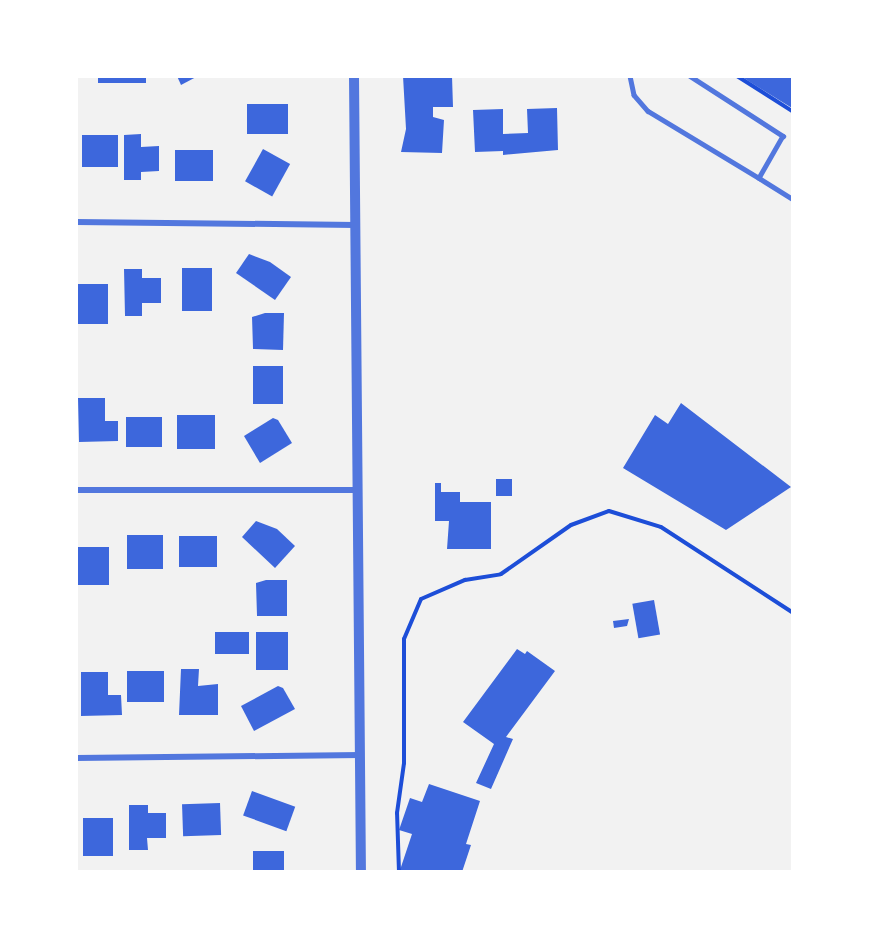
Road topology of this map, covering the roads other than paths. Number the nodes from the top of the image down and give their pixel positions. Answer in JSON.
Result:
{"nodes":[{"id":1,"x":354,"y":76,"type":"edge"},
{"id":2,"x":630,"y":76,"type":"edge"},
{"id":3,"x":690,"y":76,"type":"edge"},
{"id":4,"x":759,"y":178,"type":"junction"},
{"id":5,"x":792,"y":199,"type":"edge"},
{"id":6,"x":76,"y":222,"type":"edge"},
{"id":7,"x":356,"y":225,"type":"junction"},
{"id":8,"x":76,"y":490,"type":"edge"},
{"id":9,"x":358,"y":490,"type":"junction"},
{"id":10,"x":361,"y":755,"type":"junction"},
{"id":11,"x":76,"y":758,"type":"edge"},
{"id":12,"x":361,"y":872,"type":"edge"}],
"edges":[{"from":1,"to":7,"type":"street"},
{"from":2,"to":4,"type":"lane"},
{"from":3,"to":4,"type":"lane"},
{"from":4,"to":5,"type":"lane"},
{"from":6,"to":7,"type":"street"},
{"from":7,"to":9,"type":"street"},
{"from":8,"to":9,"type":"street"},
{"from":9,"to":10,"type":"street"},
{"from":10,"to":11,"type":"street"},
{"from":10,"to":12,"type":"street"}]}
